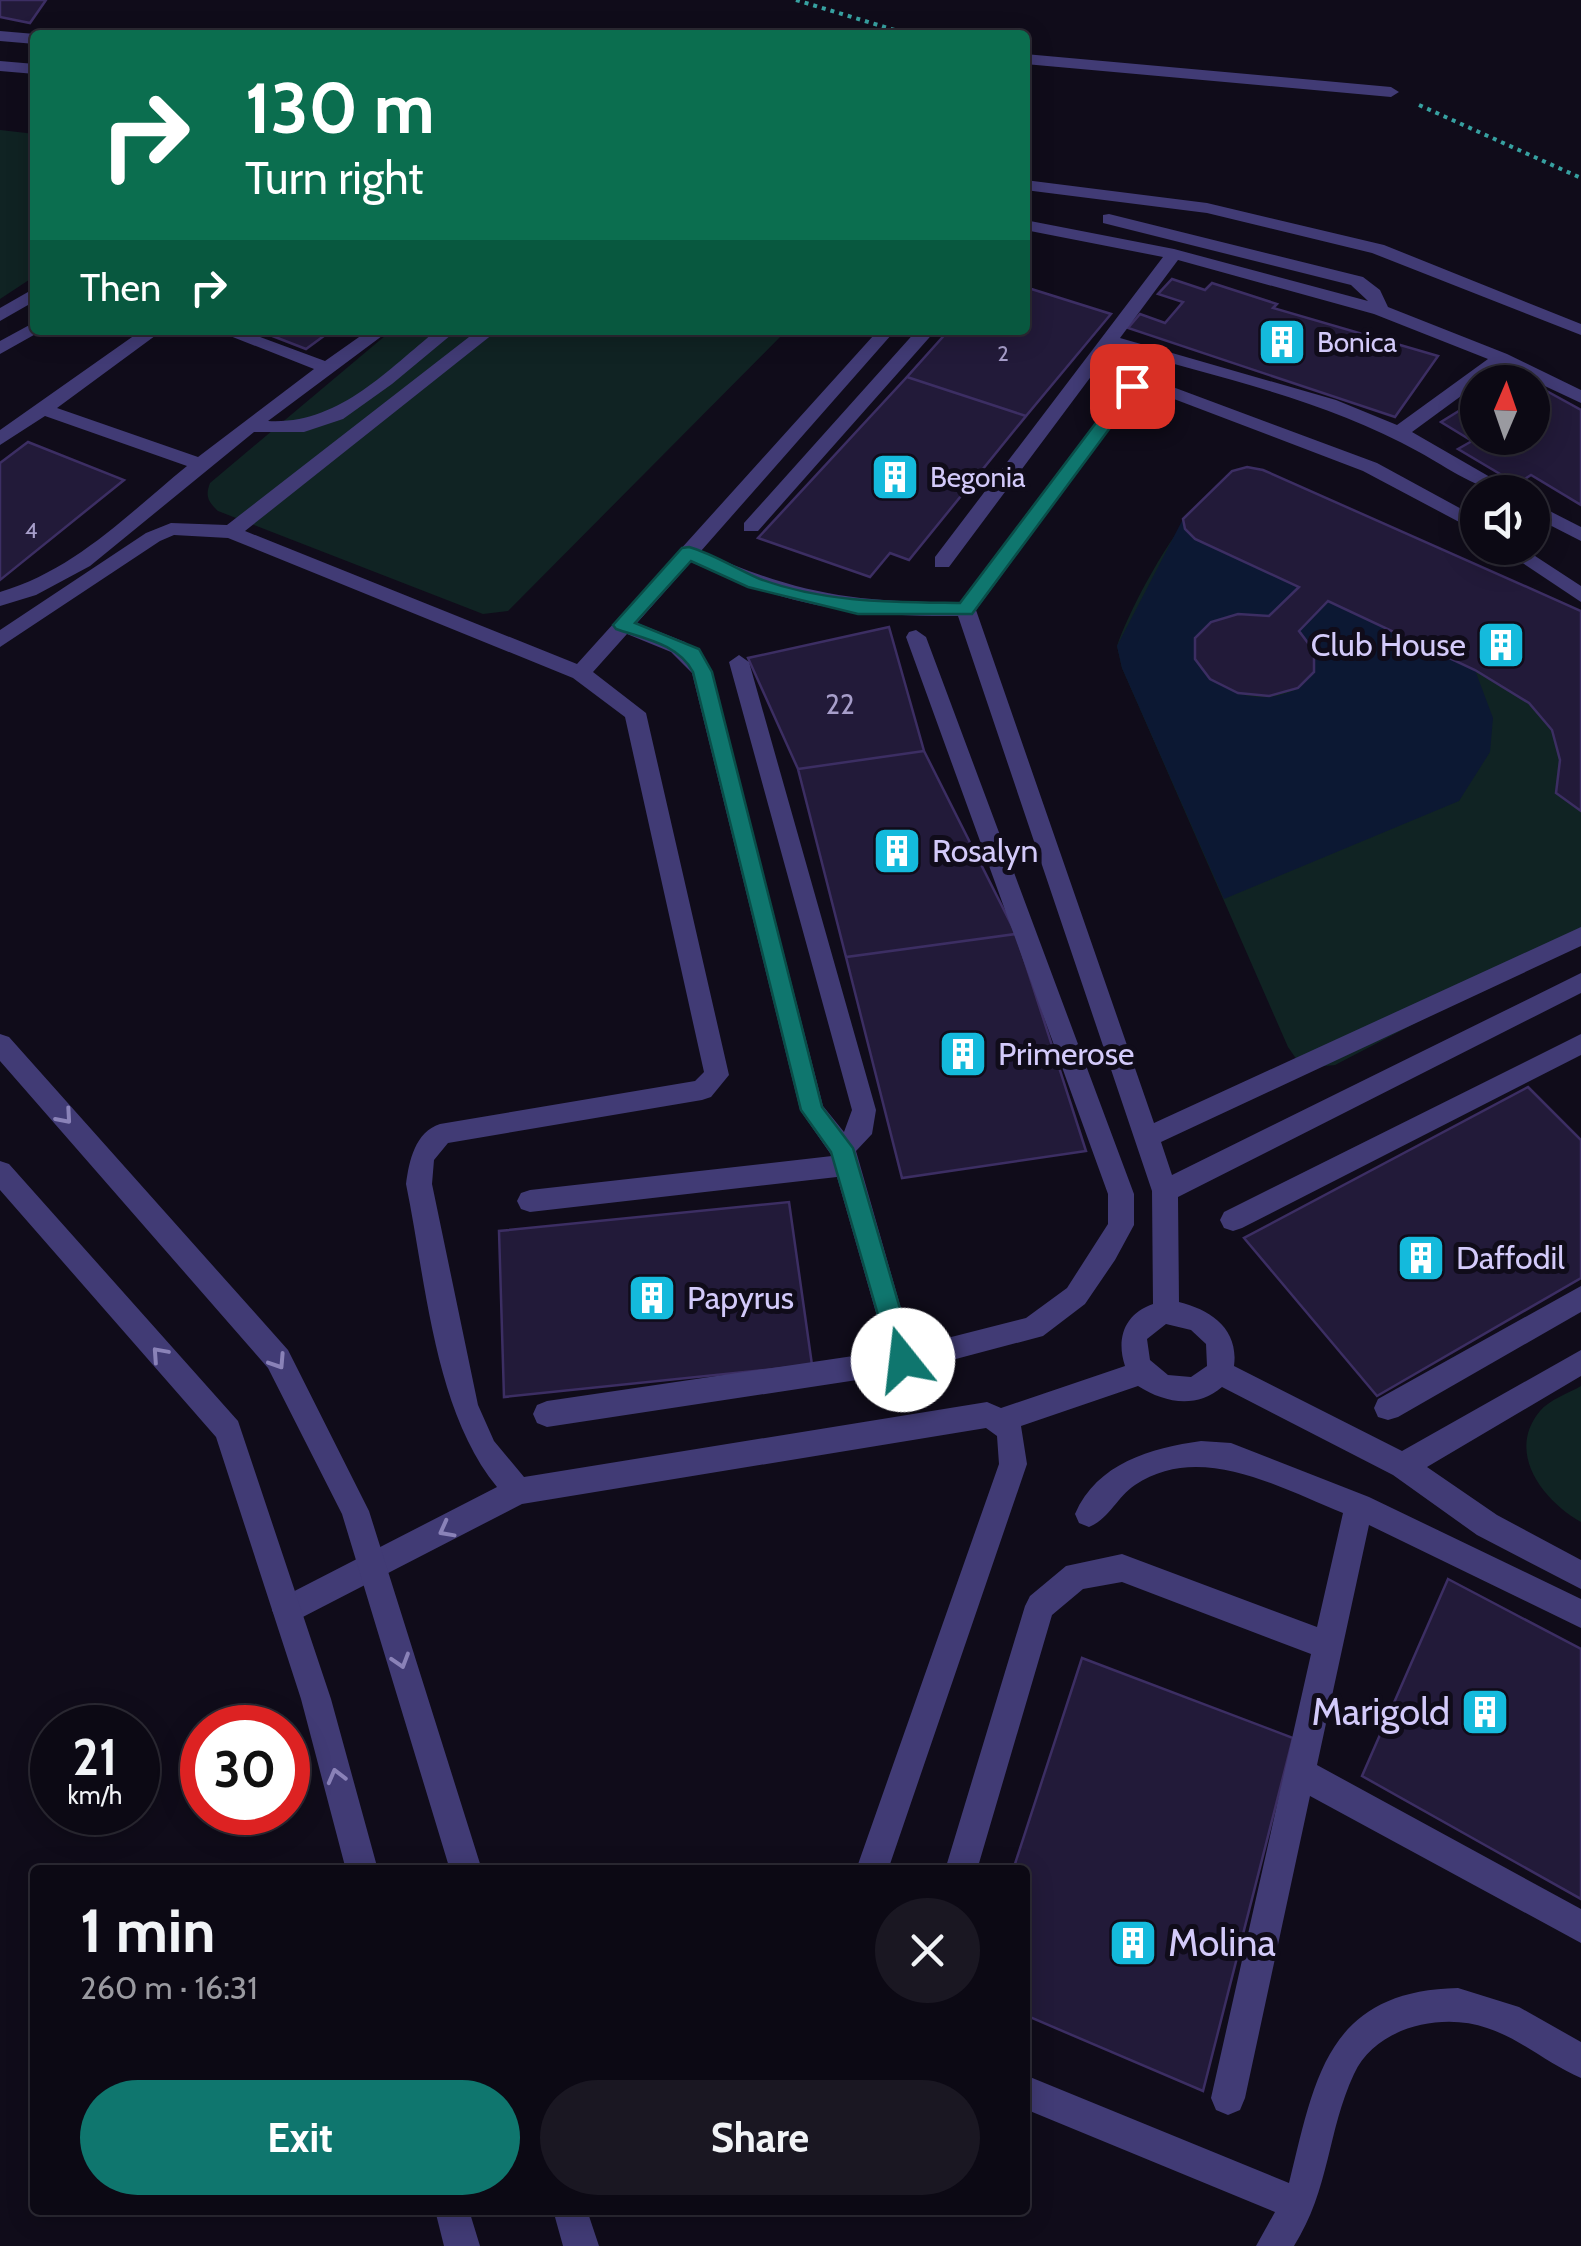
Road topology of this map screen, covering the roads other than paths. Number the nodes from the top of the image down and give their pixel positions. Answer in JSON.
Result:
{"nodes":[{"id":1,"x":0,"y":36,"type":"edge"},
{"id":2,"x":30,"y":39,"type":"edge"},
{"id":3,"x":1030,"y":59,"type":"edge"},
{"id":4,"x":0,"y":66,"type":"edge"},
{"id":5,"x":30,"y":69,"type":"edge"},
{"id":6,"x":1390,"y":92,"type":"road end"},
{"id":7,"x":1030,"y":185,"type":"edge"},
{"id":8,"x":1119,"y":196,"type":"junction"},
{"id":9,"x":1030,"y":225,"type":"edge"},
{"id":10,"x":1174,"y":254,"type":"junction"},
{"id":11,"x":30,"y":297,"type":"edge"},
{"id":12,"x":1380,"y":310,"type":"junction"},
{"id":13,"x":0,"y":316,"type":"edge"},
{"id":14,"x":30,"y":330,"type":"edge"},
{"id":15,"x":1581,"y":330,"type":"edge"},
{"id":16,"x":147,"y":335,"type":"edge"},
{"id":17,"x":238,"y":335,"type":"edge"},
{"id":18,"x":374,"y":335,"type":"edge"},
{"id":19,"x":441,"y":335,"type":"edge"},
{"id":20,"x":484,"y":335,"type":"edge"},
{"id":21,"x":882,"y":335,"type":"edge"},
{"id":22,"x":923,"y":335,"type":"edge"},
{"id":23,"x":1110,"y":341,"type":"junction"},
{"id":24,"x":0,"y":349,"type":"edge"},
{"id":25,"x":1501,"y":358,"type":"junction"},
{"id":26,"x":327,"y":368,"type":"junction"},
{"id":27,"x":1581,"y":397,"type":"edge"},
{"id":28,"x":43,"y":409,"type":"junction"},
{"id":29,"x":251,"y":426,"type":"junction"},
{"id":30,"x":1399,"y":433,"type":"junction"},
{"id":31,"x":0,"y":439,"type":"edge"},
{"id":32,"x":200,"y":464,"type":"junction"},
{"id":33,"x":1475,"y":475,"type":"edge"},
{"id":34,"x":1460,"y":516,"type":"edge"},
{"id":35,"x":1550,"y":518,"type":"edge"},
{"id":36,"x":751,"y":528,"type":"dead end"},
{"id":37,"x":231,"y":532,"type":"junction"},
{"id":38,"x":1581,"y":535,"type":"edge"},
{"id":39,"x":689,"y":552,"type":"junction"},
{"id":40,"x":942,"y":562,"type":"dead end"},
{"id":41,"x":1535,"y":565,"type":"edge"},
{"id":42,"x":1581,"y":596,"type":"edge"},
{"id":43,"x":0,"y":598,"type":"edge"},
{"id":44,"x":966,"y":610,"type":"junction"},
{"id":45,"x":622,"y":625,"type":"junction"},
{"id":46,"x":916,"y":637,"type":"dead end"},
{"id":47,"x":0,"y":640,"type":"edge"},
{"id":48,"x":739,"y":662,"type":"dead end"},
{"id":49,"x":580,"y":673,"type":"junction"},
{"id":50,"x":1581,"y":936,"type":"edge"},
{"id":51,"x":1581,"y":982,"type":"edge"},
{"id":52,"x":0,"y":1044,"type":"edge"},
{"id":53,"x":1581,"y":1044,"type":"edge"},
{"id":54,"x":1148,"y":1137,"type":"junction"},
{"id":55,"x":844,"y":1156,"type":"junction"},
{"id":56,"x":0,"y":1172,"type":"edge"},
{"id":57,"x":1165,"y":1191,"type":"junction"},
{"id":58,"x":530,"y":1201,"type":"dead end"},
{"id":59,"x":1233,"y":1220,"type":"dead end"},
{"id":60,"x":1581,"y":1298,"type":"edge"},
{"id":61,"x":1166,"y":1312,"type":"junction"},
{"id":62,"x":903,"y":1360,"type":"junction"},
{"id":63,"x":1581,"y":1362,"type":"edge"},
{"id":64,"x":1219,"y":1372,"type":"junction"},
{"id":65,"x":1142,"y":1373,"type":"junction"},
{"id":66,"x":1388,"y":1408,"type":"dead end"},
{"id":67,"x":546,"y":1414,"type":"dead end"},
{"id":68,"x":1002,"y":1420,"type":"junction"},
{"id":69,"x":1404,"y":1466,"type":"junction"},
{"id":70,"x":518,"y":1491,"type":"junction"},
{"id":71,"x":1359,"y":1506,"type":"junction"},
{"id":72,"x":1089,"y":1514,"type":"dead end"},
{"id":73,"x":372,"y":1566,"type":"junction"},
{"id":74,"x":1581,"y":1575,"type":"edge"},
{"id":75,"x":286,"y":1610,"type":"junction"},
{"id":76,"x":1581,"y":1614,"type":"edge"},
{"id":77,"x":1328,"y":1646,"type":"junction"},
{"id":78,"x":1300,"y":1773,"type":"junction"},
{"id":79,"x":361,"y":1865,"type":"edge"},
{"id":80,"x":464,"y":1865,"type":"edge"},
{"id":81,"x":874,"y":1865,"type":"edge"},
{"id":82,"x":962,"y":1865,"type":"edge"},
{"id":83,"x":1581,"y":1927,"type":"edge"},
{"id":84,"x":1581,"y":2062,"type":"edge"},
{"id":85,"x":1030,"y":2094,"type":"edge"},
{"id":86,"x":1228,"y":2098,"type":"dead end"},
{"id":87,"x":1300,"y":2205,"type":"junction"},
{"id":88,"x":453,"y":2215,"type":"edge"},
{"id":89,"x":572,"y":2215,"type":"edge"},
{"id":90,"x":462,"y":2246,"type":"edge"},
{"id":91,"x":581,"y":2246,"type":"edge"},
{"id":92,"x":1274,"y":2246,"type":"edge"}],
"edges":[{"from":1,"to":2,"type":"street"},
{"from":3,"to":6,"type":"street"},
{"from":4,"to":5,"type":"street"},
{"from":7,"to":8,"type":"street"},
{"from":8,"to":12,"type":"street"},
{"from":8,"to":15,"type":"street"},
{"from":9,"to":10,"type":"street"},
{"from":10,"to":12,"type":"street"},
{"from":10,"to":23,"type":"street"},
{"from":11,"to":13,"type":"street"},
{"from":12,"to":25,"type":"street"},
{"from":14,"to":24,"type":"street"},
{"from":16,"to":28,"type":"street"},
{"from":17,"to":26,"type":"street"},
{"from":18,"to":26,"type":"street"},
{"from":19,"to":29,"type":"street"},
{"from":20,"to":37,"type":"street"},
{"from":21,"to":39,"type":"street"},
{"from":22,"to":36,"type":"street"},
{"from":23,"to":30,"type":"street"},
{"from":23,"to":40,"type":"street"},
{"from":25,"to":27,"type":"street"},
{"from":25,"to":30,"type":"street"},
{"from":26,"to":29,"type":"street"},
{"from":28,"to":31,"type":"street"},
{"from":28,"to":32,"type":"street"},
{"from":29,"to":32,"type":"street"},
{"from":30,"to":33,"type":"street"},
{"from":32,"to":43,"type":"street"},
{"from":34,"to":44,"type":"street"},
{"from":35,"to":38,"type":"street"},
{"from":37,"to":47,"type":"street"},
{"from":37,"to":49,"type":"street"},
{"from":39,"to":44,"type":"street"},
{"from":39,"to":45,"type":"street"},
{"from":41,"to":42,"type":"street"},
{"from":44,"to":54,"type":"street"},
{"from":45,"to":49,"type":"street"},
{"from":45,"to":55,"type":"street"},
{"from":46,"to":62,"type":"street"},
{"from":48,"to":55,"type":"street"},
{"from":49,"to":70,"type":"street"},
{"from":50,"to":54,"type":"street"},
{"from":51,"to":57,"type":"street"},
{"from":52,"to":73,"type":"street","one_way":true},
{"from":53,"to":59,"type":"street"},
{"from":54,"to":57,"type":"street"},
{"from":55,"to":58,"type":"street"},
{"from":55,"to":62,"type":"street"},
{"from":75,"to":56,"type":"street","one_way":true},
{"from":57,"to":61,"type":"street"},
{"from":60,"to":66,"type":"street"},
{"from":61,"to":64,"type":"street"},
{"from":61,"to":65,"type":"street"},
{"from":62,"to":67,"type":"street"},
{"from":63,"to":69,"type":"street"},
{"from":64,"to":65,"type":"street"},
{"from":64,"to":69,"type":"street"},
{"from":65,"to":68,"type":"street"},
{"from":68,"to":70,"type":"street"},
{"from":68,"to":81,"type":"street"},
{"from":69,"to":74,"type":"street"},
{"from":70,"to":73,"type":"street","one_way":true},
{"from":71,"to":72,"type":"street"},
{"from":71,"to":76,"type":"street"},
{"from":71,"to":77,"type":"street"},
{"from":73,"to":75,"type":"street"},
{"from":73,"to":80,"type":"street","one_way":true},
{"from":79,"to":75,"type":"street","one_way":true},
{"from":77,"to":78,"type":"street"},
{"from":77,"to":82,"type":"street"},
{"from":78,"to":83,"type":"street"},
{"from":78,"to":86,"type":"street"},
{"from":84,"to":87,"type":"street"},
{"from":85,"to":87,"type":"street"},
{"from":87,"to":92,"type":"street"},
{"from":88,"to":90,"type":"street"},
{"from":89,"to":91,"type":"street"}]}
